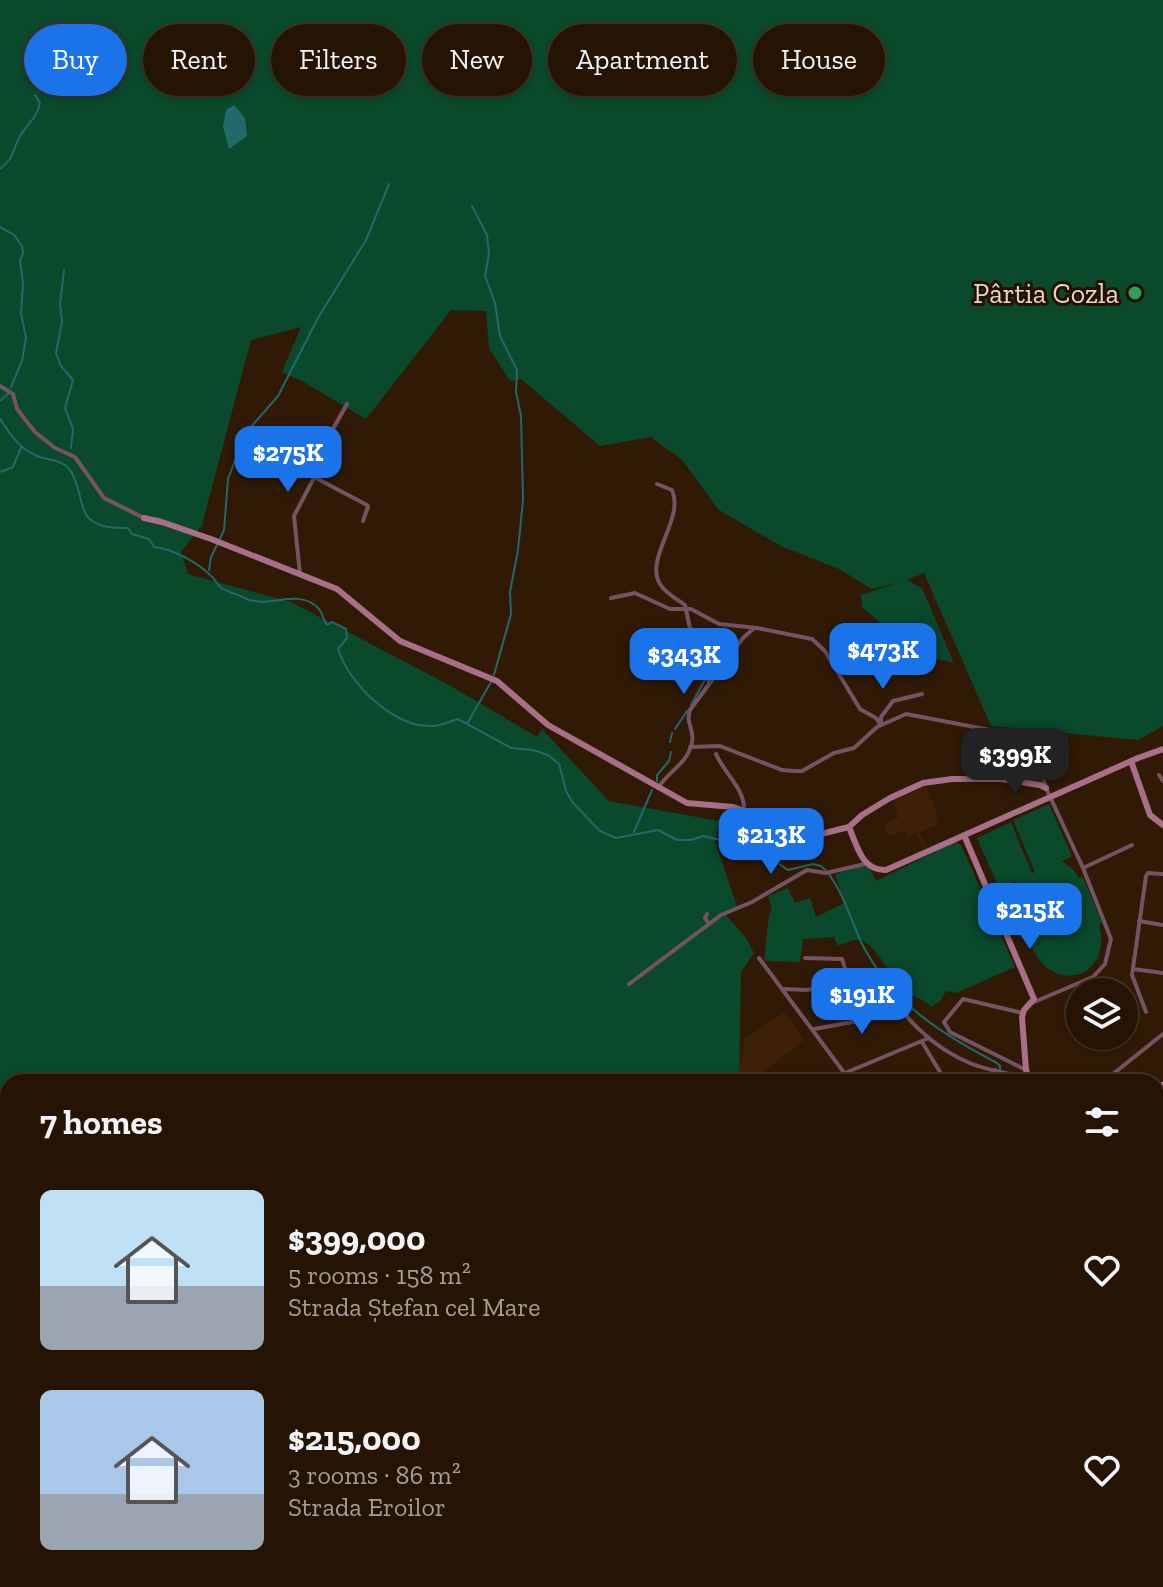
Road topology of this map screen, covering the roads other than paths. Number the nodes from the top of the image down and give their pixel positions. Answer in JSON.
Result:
{"nodes":[{"id":1,"x":0,"y":386,"type":"edge"},
{"id":2,"x":347,"y":404,"type":"dead end"},
{"id":3,"x":314,"y":477,"type":"junction"},
{"id":4,"x":657,"y":484,"type":"dead end"},
{"id":5,"x":144,"y":518,"type":"joint"},
{"id":6,"x":363,"y":521,"type":"dead end"},
{"id":7,"x":300,"y":574,"type":"junction"},
{"id":8,"x":611,"y":598,"type":"dead end"},
{"id":9,"x":686,"y":610,"type":"junction"},
{"id":10,"x":755,"y":628,"type":"junction"},
{"id":11,"x":709,"y":682,"type":"junction"},
{"id":12,"x":922,"y":694,"type":"dead end"},
{"id":13,"x":881,"y":725,"type":"junction"},
{"id":14,"x":690,"y":747,"type":"junction"},
{"id":15,"x":1163,"y":749,"type":"edge"},
{"id":16,"x":716,"y":754,"type":"dead end"},
{"id":17,"x":1131,"y":761,"type":"junction"},
{"id":18,"x":1159,"y":775,"type":"dead end"},
{"id":19,"x":1163,"y":781,"type":"edge"},
{"id":20,"x":658,"y":788,"type":"junction"},
{"id":21,"x":1046,"y":788,"type":"junction"},
{"id":22,"x":1050,"y":797,"type":"junction"},
{"id":23,"x":744,"y":810,"type":"junction"},
{"id":24,"x":1163,"y":825,"type":"edge"},
{"id":25,"x":849,"y":827,"type":"junction"},
{"id":26,"x":964,"y":835,"type":"junction"},
{"id":27,"x":1132,"y":845,"type":"dead end"},
{"id":28,"x":865,"y":864,"type":"junction"},
{"id":29,"x":1083,"y":868,"type":"junction"},
{"id":30,"x":1163,"y":874,"type":"edge"},
{"id":31,"x":707,"y":914,"type":"dead end"},
{"id":32,"x":1139,"y":921,"type":"junction"},
{"id":33,"x":709,"y":924,"type":"junction"},
{"id":34,"x":1163,"y":925,"type":"edge"},
{"id":35,"x":759,"y":958,"type":"dead end"},
{"id":36,"x":805,"y":958,"type":"dead end"},
{"id":37,"x":1133,"y":969,"type":"junction"},
{"id":38,"x":1163,"y":973,"type":"edge"},
{"id":39,"x":629,"y":984,"type":"dead end"},
{"id":40,"x":850,"y":984,"type":"junction"},
{"id":41,"x":784,"y":989,"type":"junction"},
{"id":42,"x":1034,"y":1002,"type":"junction"},
{"id":43,"x":1146,"y":1012,"type":"dead end"},
{"id":44,"x":902,"y":1013,"type":"junction"},
{"id":45,"x":1023,"y":1013,"type":"junction"},
{"id":46,"x":814,"y":1029,"type":"junction"},
{"id":47,"x":1163,"y":1034,"type":"edge"},
{"id":48,"x":930,"y":1038,"type":"junction"},
{"id":49,"x":922,"y":1042,"type":"junction"},
{"id":50,"x":1026,"y":1070,"type":"junction"},
{"id":51,"x":998,"y":1071,"type":"junction"},
{"id":52,"x":845,"y":1073,"type":"junction"},
{"id":53,"x":840,"y":1074,"type":"edge"},
{"id":54,"x":941,"y":1074,"type":"edge"},
{"id":55,"x":995,"y":1074,"type":"edge"},
{"id":56,"x":997,"y":1074,"type":"edge"},
{"id":57,"x":1008,"y":1074,"type":"edge"},
{"id":58,"x":1027,"y":1074,"type":"edge"},
{"id":59,"x":1113,"y":1074,"type":"edge"}],
"edges":[{"from":1,"to":5,"type":"street"},
{"from":2,"to":3,"type":"street"},
{"from":3,"to":6,"type":"street"},
{"from":3,"to":7,"type":"street"},
{"from":4,"to":9,"type":"street"},
{"from":5,"to":7,"type":"street"},
{"from":7,"to":20,"type":"street"},
{"from":8,"to":9,"type":"street"},
{"from":9,"to":10,"type":"street"},
{"from":9,"to":11,"type":"street"},
{"from":10,"to":11,"type":"street"},
{"from":10,"to":13,"type":"street"},
{"from":11,"to":14,"type":"street"},
{"from":12,"to":13,"type":"street"},
{"from":13,"to":14,"type":"street"},
{"from":13,"to":21,"type":"street"},
{"from":14,"to":20,"type":"street"},
{"from":15,"to":17,"type":"street"},
{"from":16,"to":23,"type":"street"},
{"from":17,"to":22,"type":"street"},
{"from":17,"to":24,"type":"street"},
{"from":18,"to":19,"type":"street"},
{"from":20,"to":23,"type":"street"},
{"from":21,"to":22,"type":"street"},
{"from":21,"to":25,"type":"street"},
{"from":22,"to":26,"type":"street"},
{"from":22,"to":29,"type":"street"},
{"from":23,"to":25,"type":"street"},
{"from":25,"to":28,"type":"street"},
{"from":26,"to":28,"type":"street"},
{"from":26,"to":42,"type":"street"},
{"from":27,"to":29,"type":"street"},
{"from":28,"to":33,"type":"street"},
{"from":29,"to":42,"type":"street"},
{"from":30,"to":32,"type":"street"},
{"from":31,"to":33,"type":"street"},
{"from":32,"to":34,"type":"street"},
{"from":32,"to":37,"type":"street"},
{"from":33,"to":39,"type":"street"},
{"from":35,"to":41,"type":"street"},
{"from":36,"to":40,"type":"street"},
{"from":37,"to":38,"type":"street"},
{"from":37,"to":43,"type":"street"},
{"from":40,"to":41,"type":"street"},
{"from":40,"to":44,"type":"street"},
{"from":41,"to":46,"type":"street"},
{"from":42,"to":45,"type":"street"},
{"from":44,"to":46,"type":"street"},
{"from":44,"to":48,"type":"street"},
{"from":45,"to":50,"type":"street"},
{"from":45,"to":50,"type":"street"},
{"from":46,"to":52,"type":"street"},
{"from":47,"to":59,"type":"street"},
{"from":48,"to":49,"type":"street"},
{"from":48,"to":51,"type":"street"},
{"from":49,"to":52,"type":"street"},
{"from":49,"to":54,"type":"street"},
{"from":50,"to":58,"type":"street"},
{"from":51,"to":55,"type":"street"},
{"from":51,"to":56,"type":"street"},
{"from":51,"to":57,"type":"street"},
{"from":52,"to":53,"type":"street"}]}
